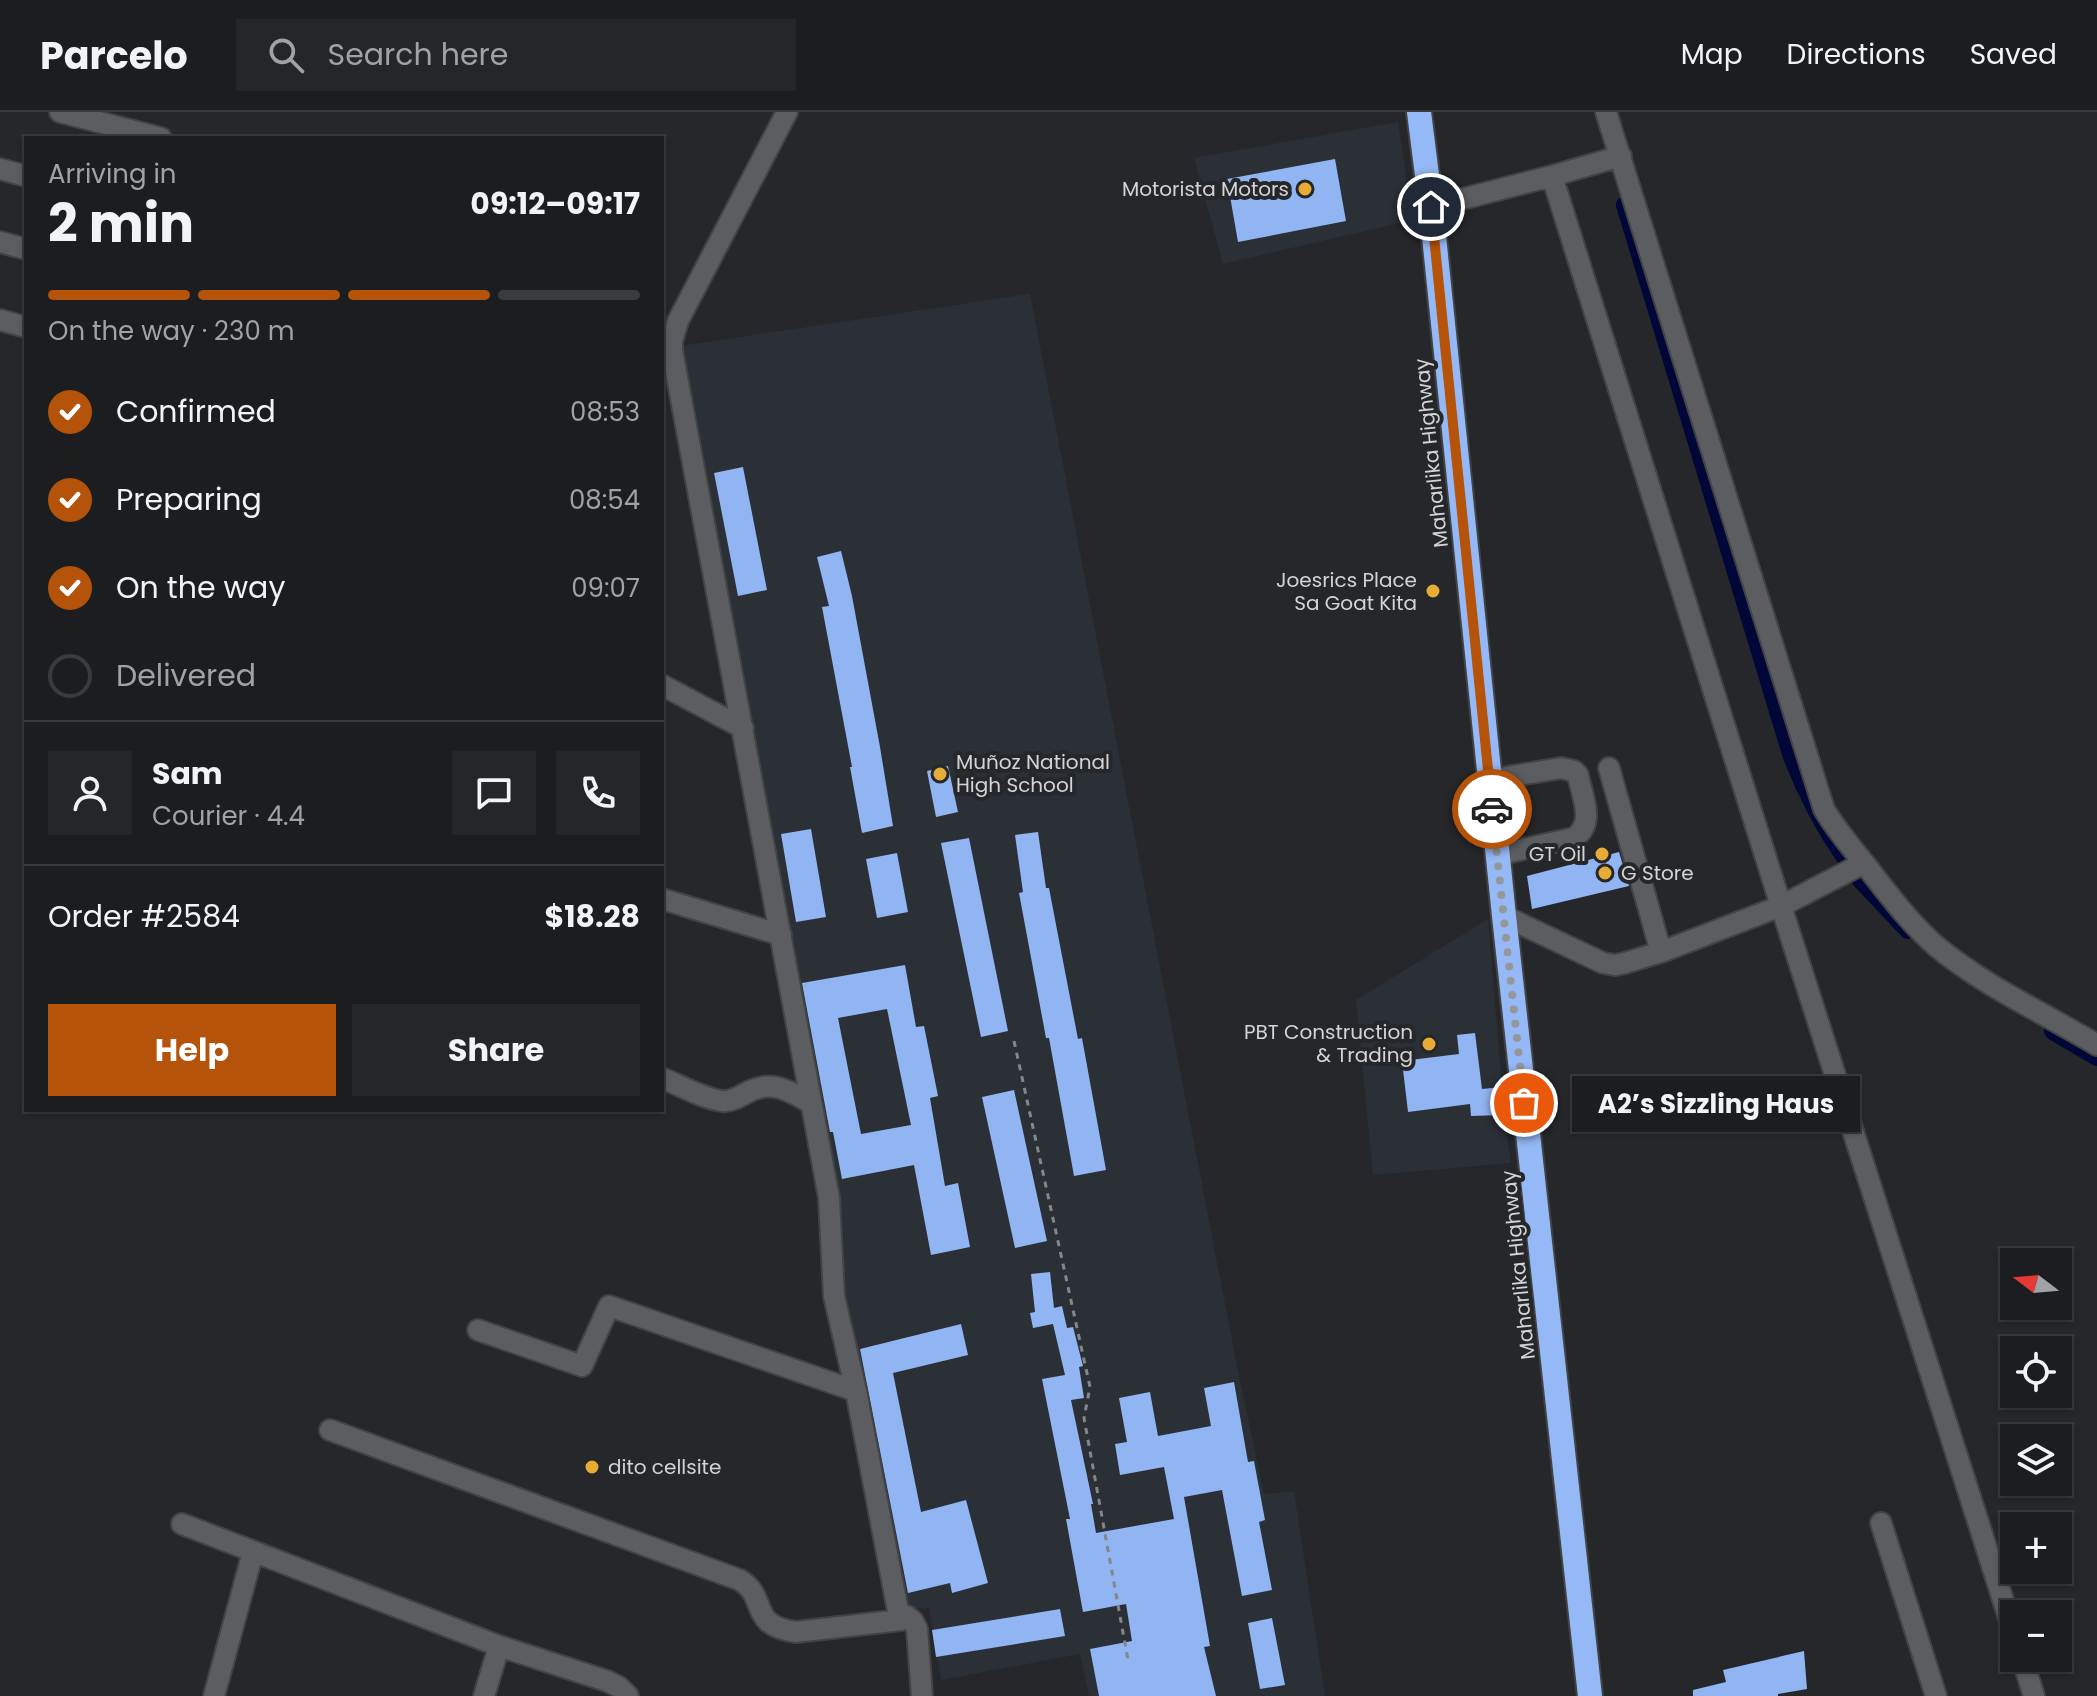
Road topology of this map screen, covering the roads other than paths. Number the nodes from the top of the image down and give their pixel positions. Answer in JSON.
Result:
{"nodes":[{"id":1,"x":60,"y":112,"type":"edge"},
{"id":2,"x":787,"y":112,"type":"edge"},
{"id":3,"x":1419,"y":112,"type":"edge"},
{"id":4,"x":1606,"y":112,"type":"edge"},
{"id":5,"x":153,"y":136,"type":"edge"},
{"id":6,"x":1621,"y":156,"type":"junction"},
{"id":7,"x":0,"y":169,"type":"edge"},
{"id":8,"x":24,"y":175,"type":"edge"},
{"id":9,"x":1552,"y":176,"type":"junction"},
{"id":10,"x":1431,"y":207,"type":"junction"},
{"id":11,"x":0,"y":242,"type":"edge"},
{"id":12,"x":24,"y":248,"type":"edge"},
{"id":13,"x":0,"y":320,"type":"edge"},
{"id":14,"x":24,"y":326,"type":"edge"},
{"id":15,"x":668,"y":360,"type":"edge"},
{"id":16,"x":664,"y":686,"type":"edge"},
{"id":17,"x":743,"y":728,"type":"junction"},
{"id":18,"x":1609,"y":768,"type":"dead end"},
{"id":19,"x":1489,"y":780,"type":"junction"},
{"id":20,"x":1497,"y":855,"type":"junction"},
{"id":21,"x":1864,"y":863,"type":"junction"},
{"id":22,"x":664,"y":900,"type":"edge"},
{"id":23,"x":1781,"y":906,"type":"junction"},
{"id":24,"x":1504,"y":916,"type":"junction"},
{"id":25,"x":781,"y":935,"type":"junction"},
{"id":26,"x":1661,"y":952,"type":"junction"},
{"id":27,"x":2097,"y":1045,"type":"edge"},
{"id":28,"x":664,"y":1079,"type":"edge"},
{"id":29,"x":811,"y":1103,"type":"junction"},
{"id":30,"x":478,"y":1330,"type":"dead end"},
{"id":31,"x":856,"y":1391,"type":"junction"},
{"id":32,"x":330,"y":1430,"type":"dead end"},
{"id":33,"x":1881,"y":1523,"type":"dead end"},
{"id":34,"x":182,"y":1524,"type":"dead end"},
{"id":35,"x":253,"y":1552,"type":"junction"},
{"id":36,"x":2003,"y":1600,"type":"edge"},
{"id":37,"x":901,"y":1620,"type":"junction"},
{"id":38,"x":499,"y":1646,"type":"junction"},
{"id":39,"x":2026,"y":1672,"type":"edge"},
{"id":40,"x":214,"y":1696,"type":"edge"},
{"id":41,"x":484,"y":1696,"type":"edge"},
{"id":42,"x":628,"y":1696,"type":"edge"},
{"id":43,"x":922,"y":1696,"type":"edge"},
{"id":44,"x":1590,"y":1696,"type":"edge"},
{"id":45,"x":1936,"y":1696,"type":"edge"},
{"id":46,"x":2034,"y":1696,"type":"edge"}],
"edges":[{"from":1,"to":5,"type":"street"},
{"from":2,"to":15,"type":"street"},
{"from":3,"to":10,"type":"highway","name":"Maharlika Highway"},
{"from":4,"to":6,"type":"street"},
{"from":6,"to":9,"type":"street"},
{"from":6,"to":21,"type":"street"},
{"from":7,"to":8,"type":"street"},
{"from":9,"to":10,"type":"street"},
{"from":9,"to":23,"type":"street"},
{"from":10,"to":19,"type":"highway","name":"Maharlika Highway"},
{"from":11,"to":12,"type":"street"},
{"from":13,"to":14,"type":"street"},
{"from":15,"to":17,"type":"street"},
{"from":16,"to":17,"type":"street"},
{"from":17,"to":25,"type":"street"},
{"from":18,"to":26,"type":"street"},
{"from":19,"to":20,"type":"highway","name":"Maharlika Highway"},
{"from":19,"to":20,"type":"street"},
{"from":20,"to":24,"type":"highway","name":"Maharlika Highway"},
{"from":21,"to":23,"type":"street"},
{"from":21,"to":27,"type":"street"},
{"from":22,"to":25,"type":"street"},
{"from":23,"to":26,"type":"street"},
{"from":23,"to":36,"type":"street"},
{"from":24,"to":26,"type":"street"},
{"from":24,"to":44,"type":"highway","name":"Maharlika Highway"},
{"from":25,"to":29,"type":"street"},
{"from":28,"to":29,"type":"street"},
{"from":29,"to":31,"type":"street"},
{"from":30,"to":31,"type":"street"},
{"from":31,"to":37,"type":"street"},
{"from":32,"to":37,"type":"street"},
{"from":33,"to":45,"type":"street"},
{"from":34,"to":35,"type":"street"},
{"from":35,"to":38,"type":"street"},
{"from":35,"to":40,"type":"street"},
{"from":37,"to":43,"type":"street"},
{"from":38,"to":41,"type":"street"},
{"from":38,"to":42,"type":"street"},
{"from":39,"to":46,"type":"street"}]}
